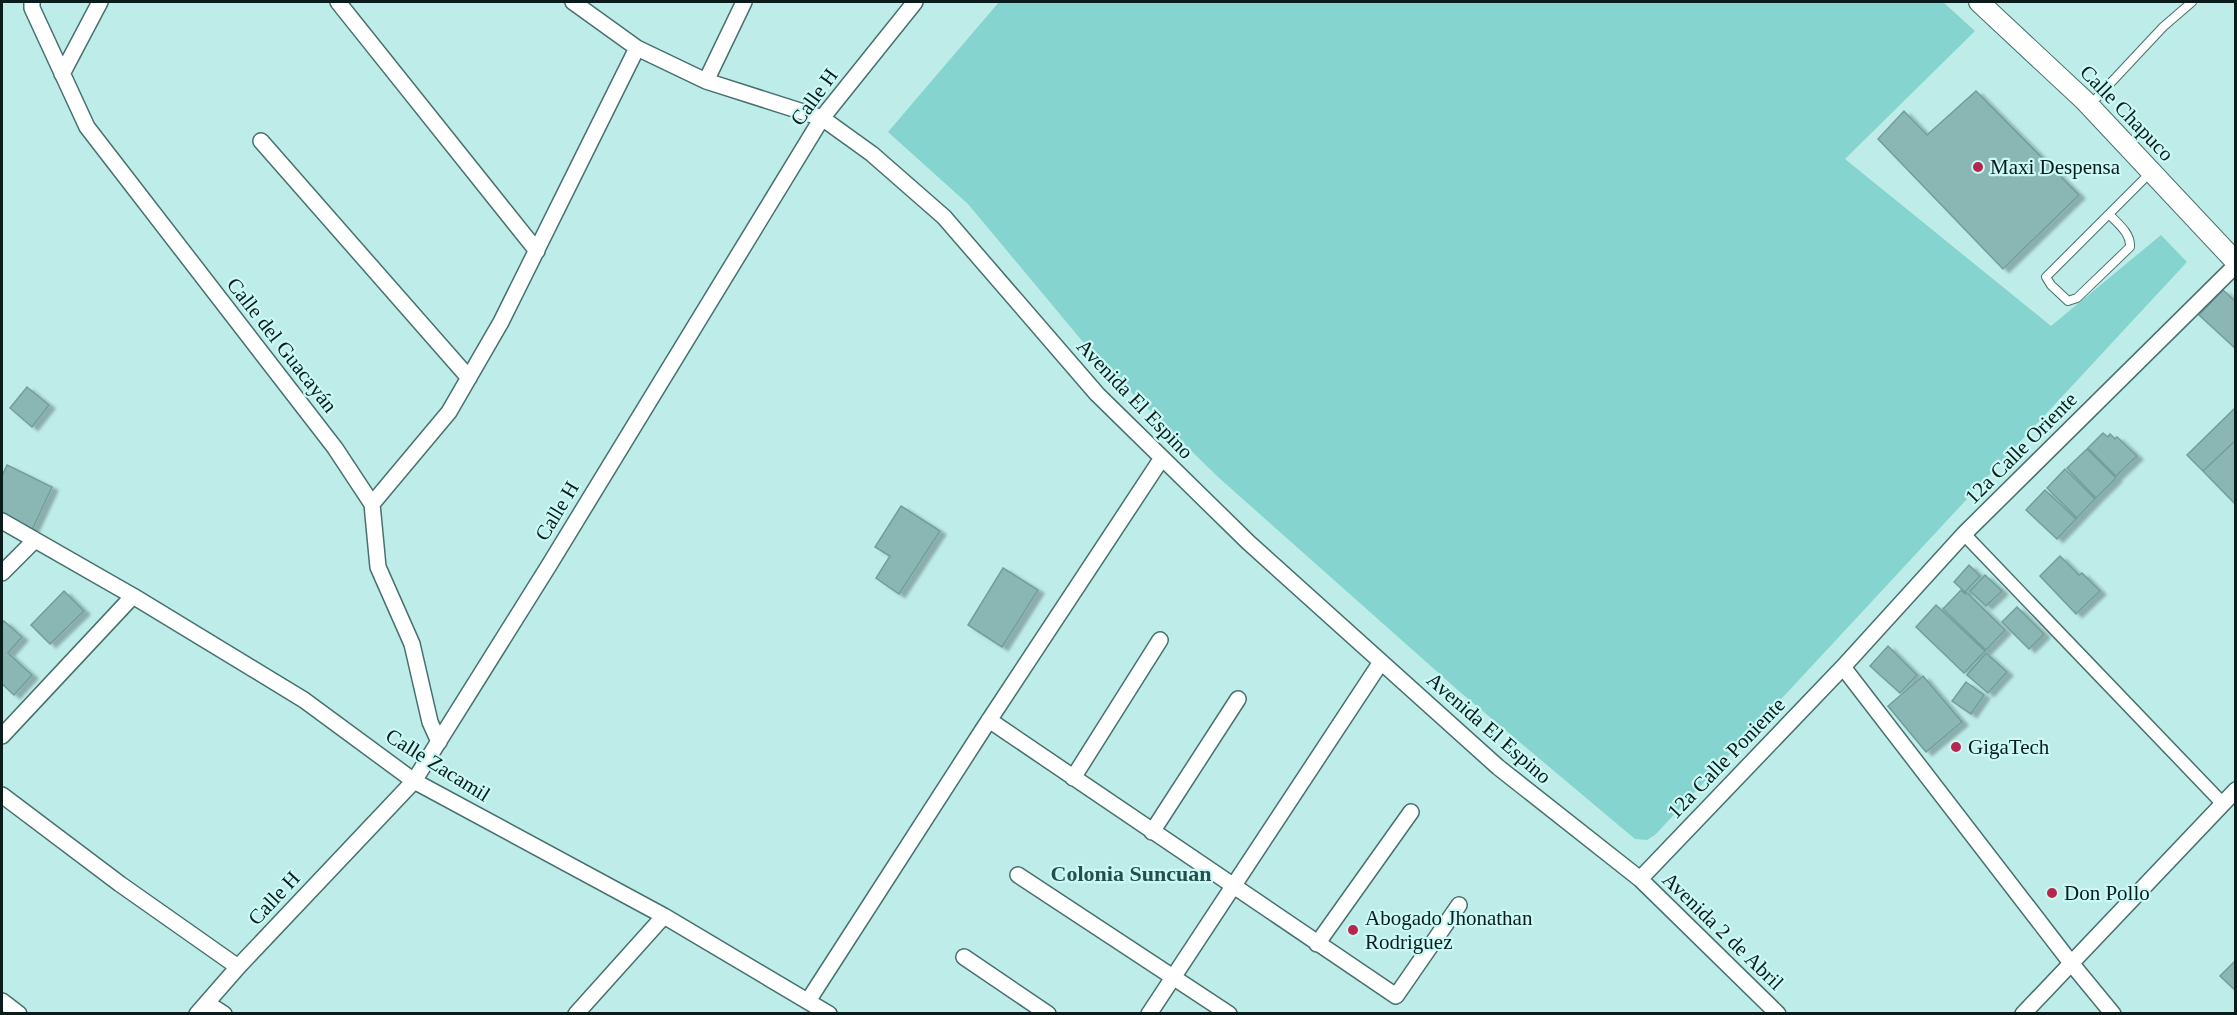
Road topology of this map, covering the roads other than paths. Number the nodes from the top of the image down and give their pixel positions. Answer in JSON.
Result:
{"nodes":[{"id":1,"x":32,"y":2,"type":"edge"},
{"id":2,"x":100,"y":2,"type":"edge"},
{"id":3,"x":338,"y":2,"type":"edge"},
{"id":4,"x":573,"y":2,"type":"edge"},
{"id":5,"x":744,"y":2,"type":"edge"},
{"id":6,"x":915,"y":2,"type":"edge"},
{"id":7,"x":1979,"y":2,"type":"edge"},
{"id":8,"x":2192,"y":2,"type":"edge"},
{"id":9,"x":637,"y":48,"type":"junction"},
{"id":10,"x":62,"y":74,"type":"junction"},
{"id":11,"x":706,"y":81,"type":"junction"},
{"id":12,"x":2089,"y":106,"type":"junction"},
{"id":13,"x":822,"y":117,"type":"junction"},
{"id":14,"x":261,"y":141,"type":"dead end"},
{"id":15,"x":2151,"y":171,"type":"junction"},
{"id":16,"x":2109,"y":214,"type":"junction"},
{"id":17,"x":537,"y":250,"type":"junction"},
{"id":18,"x":2235,"y":264,"type":"edge"},
{"id":19,"x":469,"y":378,"type":"junction"},
{"id":20,"x":1162,"y":458,"type":"junction"},
{"id":21,"x":372,"y":504,"type":"junction"},
{"id":22,"x":2,"y":521,"type":"edge"},
{"id":23,"x":1964,"y":534,"type":"junction"},
{"id":24,"x":35,"y":540,"type":"junction"},
{"id":25,"x":2,"y":573,"type":"edge"},
{"id":26,"x":133,"y":596,"type":"junction"},
{"id":27,"x":1160,"y":640,"type":"dead end"},
{"id":28,"x":1381,"y":662,"type":"junction"},
{"id":29,"x":1843,"y":667,"type":"junction"},
{"id":30,"x":1238,"y":699,"type":"dead end"},
{"id":31,"x":989,"y":720,"type":"junction"},
{"id":32,"x":2,"y":736,"type":"edge"},
{"id":33,"x":439,"y":742,"type":"junction"},
{"id":34,"x":1073,"y":778,"type":"junction"},
{"id":35,"x":414,"y":781,"type":"junction"},
{"id":36,"x":2235,"y":790,"type":"edge"},
{"id":37,"x":2,"y":795,"type":"edge"},
{"id":38,"x":2223,"y":804,"type":"junction"},
{"id":39,"x":1411,"y":812,"type":"dead end"},
{"id":40,"x":1152,"y":832,"type":"junction"},
{"id":41,"x":1018,"y":875,"type":"dead end"},
{"id":42,"x":1640,"y":879,"type":"junction"},
{"id":43,"x":1233,"y":887,"type":"junction"},
{"id":44,"x":1459,"y":905,"type":"dead end"},
{"id":45,"x":664,"y":916,"type":"junction"},
{"id":46,"x":1317,"y":944,"type":"junction"},
{"id":47,"x":964,"y":957,"type":"dead end"},
{"id":48,"x":2071,"y":963,"type":"junction"},
{"id":49,"x":238,"y":967,"type":"junction"},
{"id":50,"x":1173,"y":977,"type":"junction"},
{"id":51,"x":2,"y":1001,"type":"edge"},
{"id":52,"x":808,"y":1001,"type":"junction"},
{"id":53,"x":202,"y":1008,"type":"edge"},
{"id":54,"x":18,"y":1014,"type":"edge"},
{"id":55,"x":224,"y":1014,"type":"edge"},
{"id":56,"x":576,"y":1014,"type":"edge"},
{"id":57,"x":829,"y":1014,"type":"edge"},
{"id":58,"x":1048,"y":1014,"type":"edge"},
{"id":59,"x":1149,"y":1014,"type":"edge"},
{"id":60,"x":1229,"y":1014,"type":"edge"},
{"id":61,"x":1778,"y":1014,"type":"edge"},
{"id":62,"x":2023,"y":1014,"type":"edge"},
{"id":63,"x":2113,"y":1014,"type":"edge"}],
"edges":[{"from":1,"to":10,"type":"street","name":"Calle del Guacayán"},
{"from":2,"to":10,"type":"street"},
{"from":3,"to":17,"type":"street"},
{"from":4,"to":9,"type":"street","name":"Avenida El Espino"},
{"from":5,"to":11,"type":"street"},
{"from":6,"to":13,"type":"street","name":"Calle H"},
{"from":7,"to":12,"type":"street","name":"Calle Chapuco"},
{"from":8,"to":12,"type":"lane"},
{"from":9,"to":11,"type":"street","name":"Avenida El Espino"},
{"from":9,"to":17,"type":"street"},
{"from":10,"to":21,"type":"street","name":"Calle del Guacayán"},
{"from":11,"to":13,"type":"street","name":"Avenida El Espino"},
{"from":12,"to":15,"type":"street","name":"Calle Chapuco"},
{"from":13,"to":20,"type":"street","name":"Avenida El Espino"},
{"from":13,"to":33,"type":"street","name":"Calle H"},
{"from":14,"to":19,"type":"street"},
{"from":15,"to":16,"type":"lane"},
{"from":15,"to":18,"type":"street","name":"Calle Chapuco"},
{"from":16,"to":16,"type":"lane"},
{"from":17,"to":19,"type":"street"},
{"from":18,"to":23,"type":"street","name":"12a Calle Oriente"},
{"from":19,"to":21,"type":"street"},
{"from":20,"to":28,"type":"street","name":"Avenida El Espino"},
{"from":20,"to":31,"type":"street"},
{"from":21,"to":33,"type":"street","name":"Calle del Guacayán"},
{"from":22,"to":24,"type":"street","name":"Calle Zacamil"},
{"from":23,"to":29,"type":"street","name":"12a Calle Oriente"},
{"from":23,"to":38,"type":"street"},
{"from":24,"to":25,"type":"street"},
{"from":24,"to":26,"type":"street","name":"Calle Zacamil"},
{"from":26,"to":32,"type":"street"},
{"from":26,"to":35,"type":"street","name":"Calle Zacamil"},
{"from":27,"to":34,"type":"street"},
{"from":28,"to":42,"type":"street","name":"Avenida El Espino"},
{"from":28,"to":43,"type":"street"},
{"from":29,"to":42,"type":"street","name":"12a Calle Poniente"},
{"from":29,"to":48,"type":"street"},
{"from":30,"to":40,"type":"street"},
{"from":31,"to":34,"type":"street"},
{"from":31,"to":52,"type":"street"},
{"from":33,"to":35,"type":"street","name":"Calle H"},
{"from":34,"to":40,"type":"street"},
{"from":35,"to":45,"type":"street","name":"Calle Zacamil"},
{"from":35,"to":49,"type":"street","name":"Calle H"},
{"from":36,"to":38,"type":"street"},
{"from":37,"to":49,"type":"street"},
{"from":38,"to":48,"type":"street"},
{"from":39,"to":46,"type":"street"},
{"from":40,"to":43,"type":"street"},
{"from":41,"to":50,"type":"street"},
{"from":42,"to":61,"type":"street","name":"Avenida 2 de Abril"},
{"from":43,"to":46,"type":"street"},
{"from":43,"to":50,"type":"street"},
{"from":44,"to":46,"type":"street"},
{"from":45,"to":52,"type":"street","name":"Calle Zacamil"},
{"from":45,"to":56,"type":"street"},
{"from":47,"to":58,"type":"street"},
{"from":48,"to":62,"type":"street"},
{"from":48,"to":63,"type":"street"},
{"from":49,"to":53,"type":"street","name":"Calle H"},
{"from":50,"to":59,"type":"street"},
{"from":50,"to":60,"type":"street"},
{"from":51,"to":54,"type":"street"},
{"from":52,"to":57,"type":"street","name":"Calle Zacamil"},
{"from":53,"to":55,"type":"street"}]}
